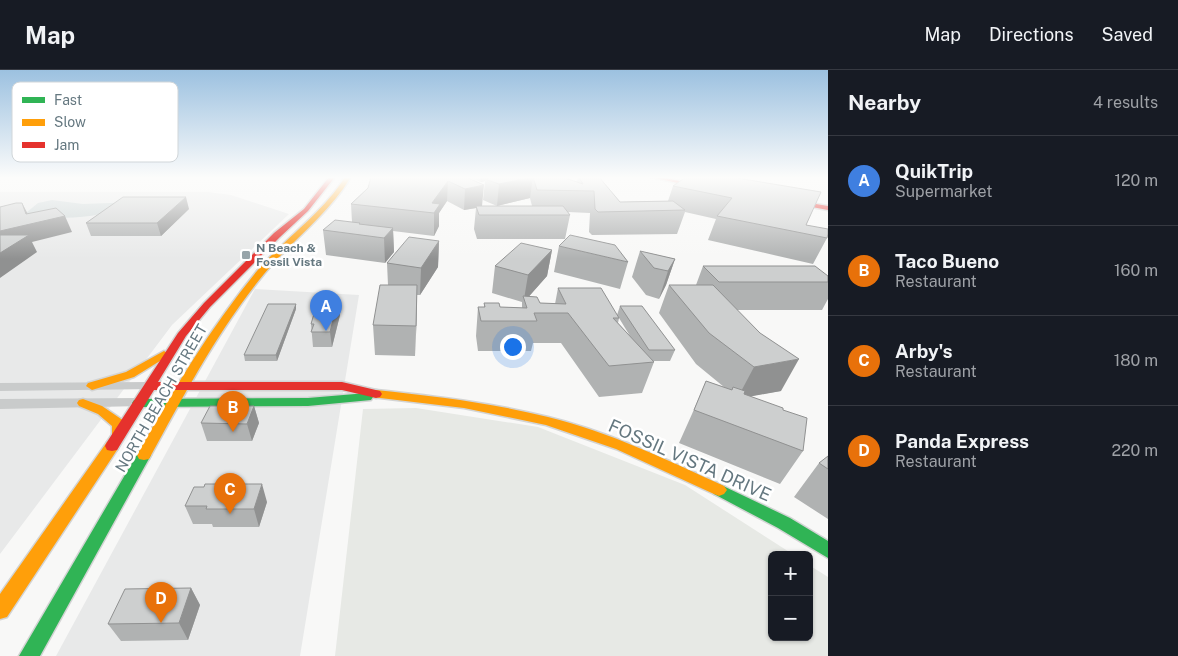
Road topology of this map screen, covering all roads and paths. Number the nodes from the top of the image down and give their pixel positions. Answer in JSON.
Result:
{"nodes":[{"id":1,"x":311,"y":204,"type":"edge"},
{"id":2,"x":329,"y":204,"type":"edge"},
{"id":3,"x":807,"y":204,"type":"edge"},
{"id":4,"x":828,"y":208,"type":"edge"},
{"id":5,"x":241,"y":270,"type":"junction"},
{"id":6,"x":261,"y":272,"type":"junction"},
{"id":7,"x":176,"y":344,"type":"junction"},
{"id":8,"x":92,"y":386,"type":"junction"},
{"id":9,"x":149,"y":386,"type":"junction"},
{"id":10,"x":184,"y":386,"type":"junction"},
{"id":11,"x":0,"y":387,"type":"edge"},
{"id":12,"x":383,"y":396,"type":"junction"},
{"id":13,"x":84,"y":403,"type":"junction"},
{"id":14,"x":138,"y":403,"type":"junction"},
{"id":15,"x":174,"y":403,"type":"junction"},
{"id":16,"x":0,"y":404,"type":"edge"},
{"id":17,"x":118,"y":435,"type":"junction"},
{"id":18,"x":828,"y":550,"type":"edge"},
{"id":19,"x":0,"y":610,"type":"edge"},
{"id":20,"x":29,"y":656,"type":"edge"}],
"edges":[{"from":1,"to":5,"type":"main road","name":"NORTH BEACH STREET"},
{"from":2,"to":6,"type":"main road","name":"NORTH BEACH STREET"},
{"from":3,"to":4,"type":"main road"},
{"from":5,"to":6,"type":"main road"},
{"from":5,"to":7,"type":"main road","name":"NORTH BEACH STREET"},
{"from":6,"to":10,"type":"main road","name":"NORTH BEACH STREET"},
{"from":7,"to":8,"type":"main road"},
{"from":7,"to":9,"type":"main road","name":"NORTH BEACH STREET"},
{"from":8,"to":9,"type":"street","name":"FOSSIL VISTA DRIVE"},
{"from":8,"to":11,"type":"street","name":"FOSSIL VISTA DRIVE"},
{"from":9,"to":10,"type":"main road","name":"FOSSIL VISTA DRIVE"},
{"from":9,"to":14,"type":"main road","name":"NORTH BEACH STREET"},
{"from":10,"to":12,"type":"main road","name":"FOSSIL VISTA DRIVE"},
{"from":10,"to":15,"type":"main road","name":"NORTH BEACH STREET"},
{"from":12,"to":15,"type":"main road","name":"FOSSIL VISTA DRIVE"},
{"from":12,"to":18,"type":"main road","name":"FOSSIL VISTA DRIVE"},
{"from":13,"to":14,"type":"street","name":"FOSSIL VISTA DRIVE"},
{"from":13,"to":16,"type":"street","name":"FOSSIL VISTA DRIVE"},
{"from":13,"to":17,"type":"main road"},
{"from":14,"to":15,"type":"main road","name":"FOSSIL VISTA DRIVE"},
{"from":14,"to":17,"type":"main road","name":"NORTH BEACH STREET"},
{"from":15,"to":20,"type":"main road","name":"NORTH BEACH STREET"},
{"from":17,"to":19,"type":"main road","name":"NORTH BEACH STREET"}]}
